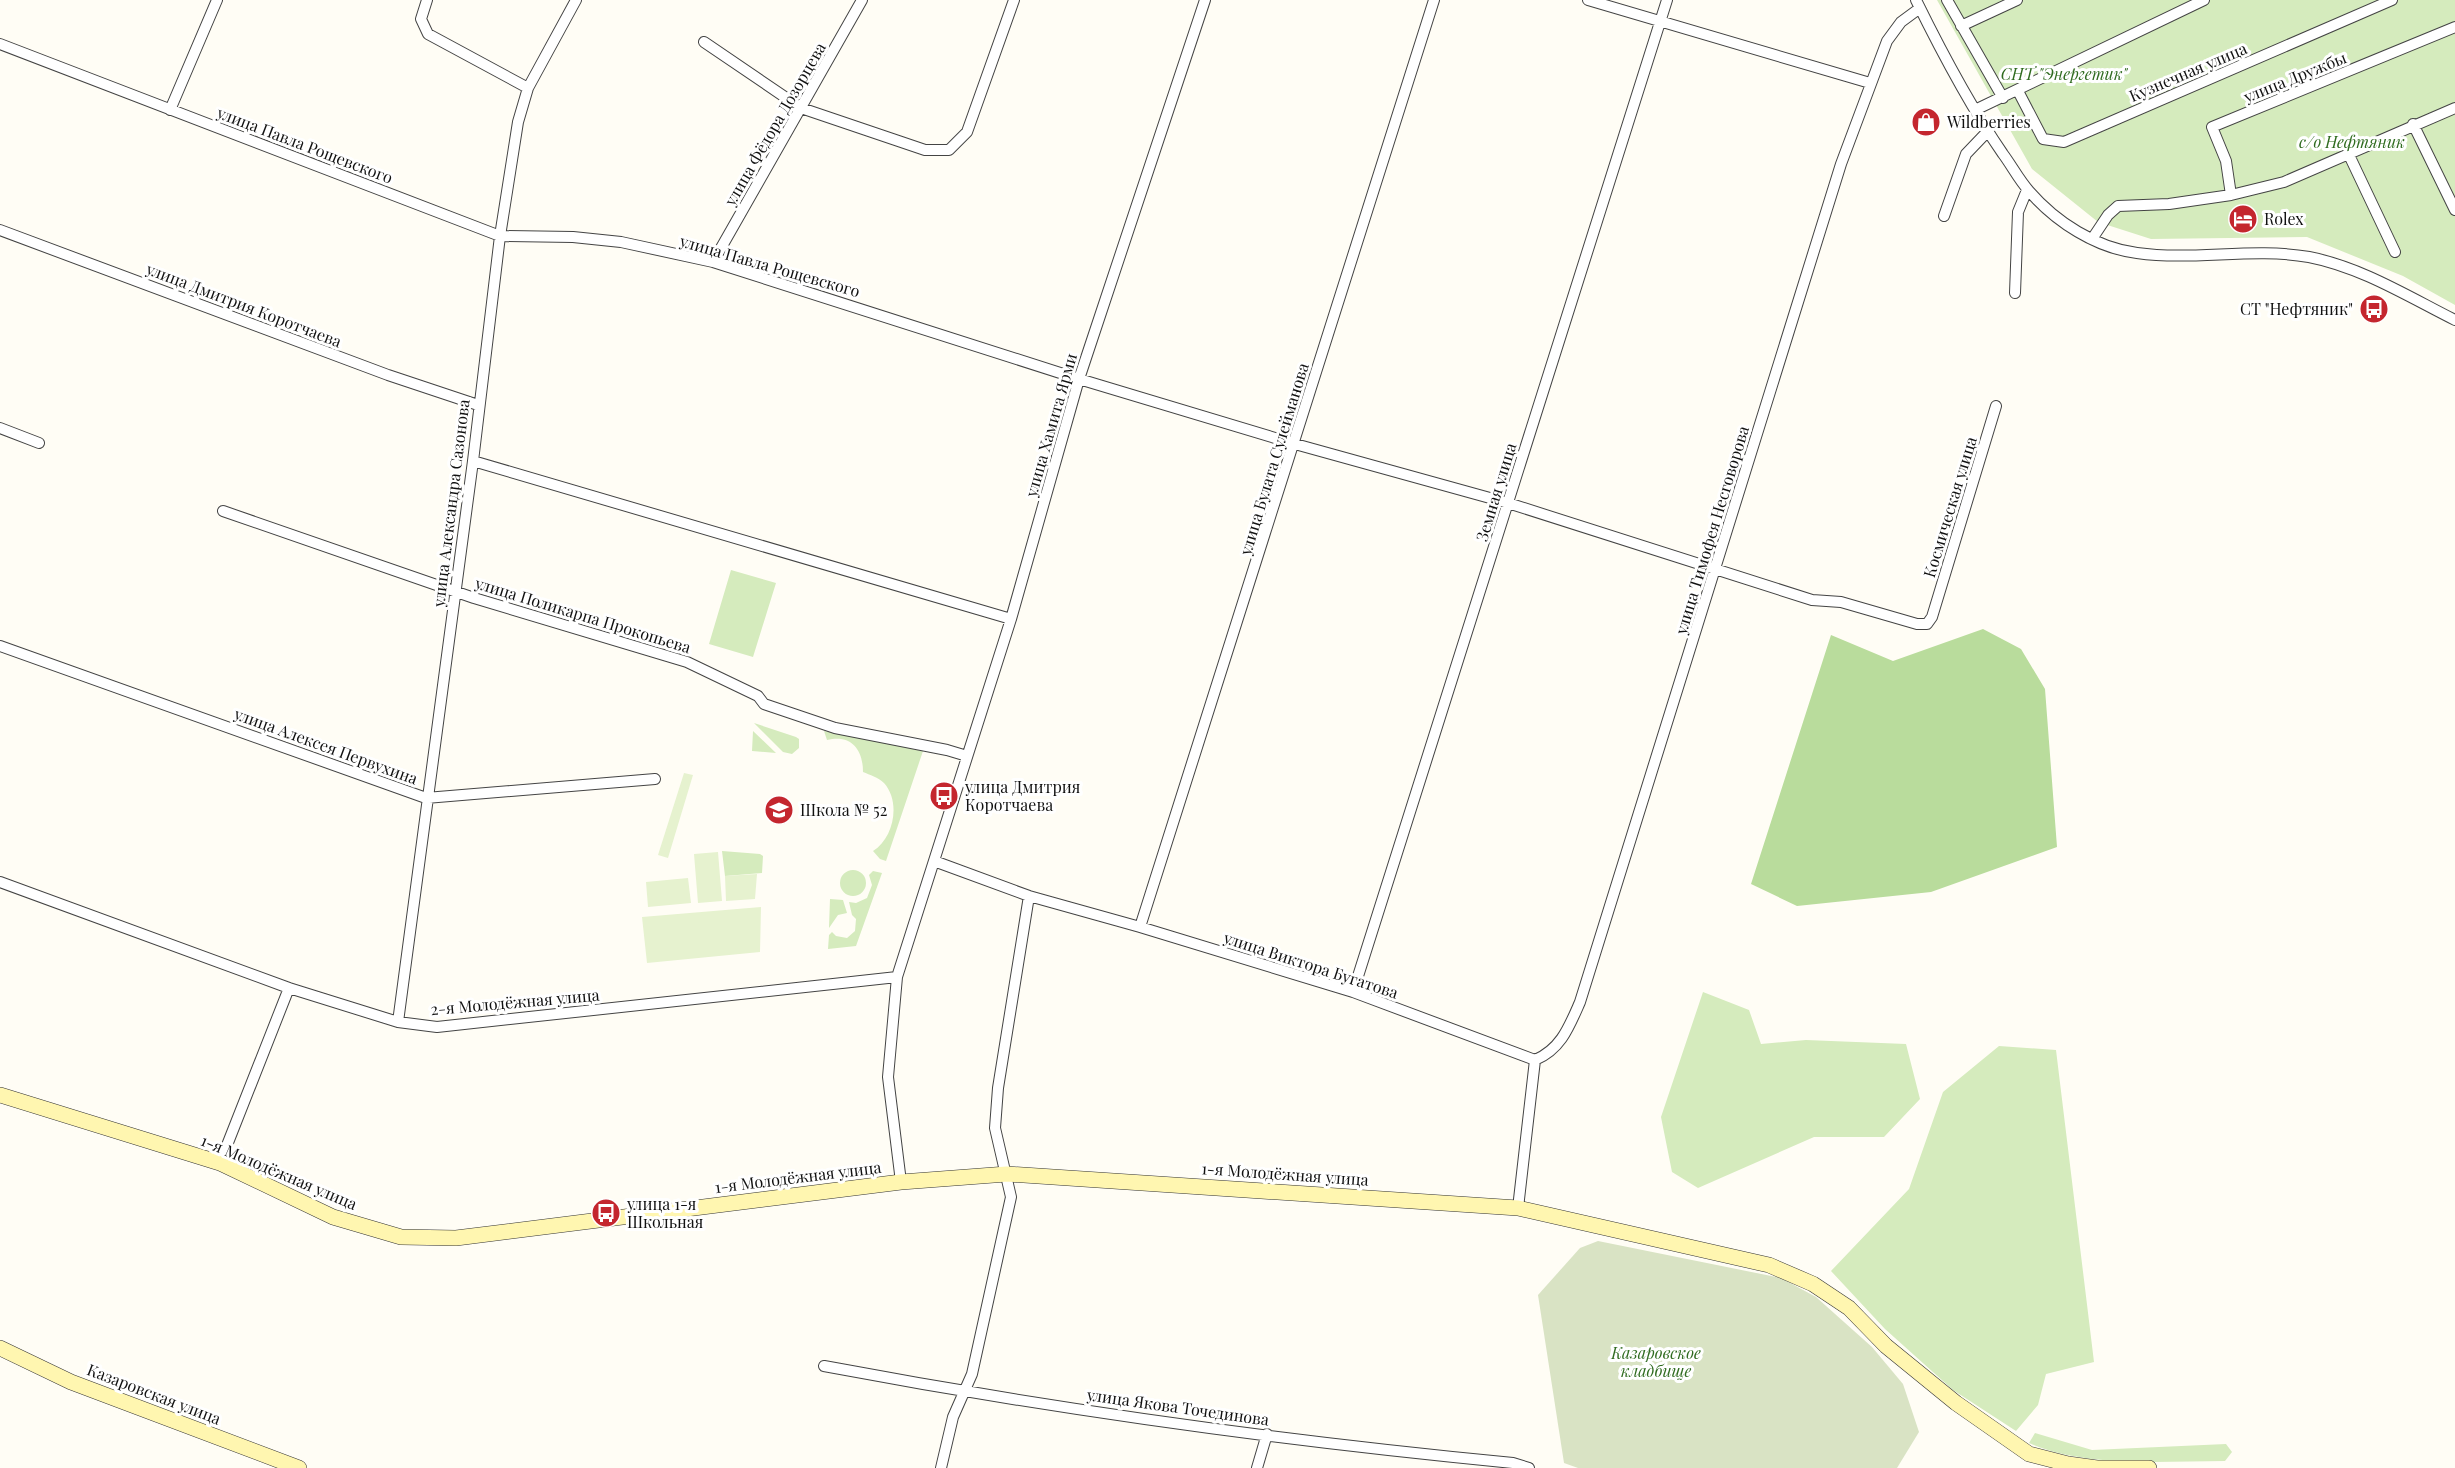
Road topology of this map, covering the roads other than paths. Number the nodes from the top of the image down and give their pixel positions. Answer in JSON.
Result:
{"nodes":[{"id":1,"x":217,"y":0,"type":"edge"},
{"id":2,"x":427,"y":0,"type":"edge"},
{"id":3,"x":576,"y":0,"type":"edge"},
{"id":4,"x":862,"y":0,"type":"edge"},
{"id":5,"x":1014,"y":0,"type":"edge"},
{"id":6,"x":1205,"y":0,"type":"edge"},
{"id":7,"x":1434,"y":0,"type":"edge"},
{"id":8,"x":1588,"y":0,"type":"edge"},
{"id":9,"x":1666,"y":0,"type":"edge"},
{"id":10,"x":1947,"y":0,"type":"edge"},
{"id":11,"x":2017,"y":0,"type":"edge"},
{"id":12,"x":2204,"y":0,"type":"edge"},
{"id":13,"x":2392,"y":0,"type":"edge"},
{"id":14,"x":1918,"y":4,"type":"edge"},
{"id":15,"x":1659,"y":22,"type":"junction"},
{"id":16,"x":1961,"y":26,"type":"junction"},
{"id":17,"x":2455,"y":27,"type":"edge"},
{"id":18,"x":704,"y":42,"type":"dead end"},
{"id":19,"x":0,"y":44,"type":"edge"},
{"id":20,"x":1870,"y":83,"type":"junction"},
{"id":21,"x":528,"y":88,"type":"junction"},
{"id":22,"x":2018,"y":91,"type":"junction"},
{"id":23,"x":2003,"y":98,"type":"junction"},
{"id":24,"x":801,"y":108,"type":"junction"},
{"id":25,"x":2455,"y":108,"type":"edge"},
{"id":26,"x":170,"y":110,"type":"junction"},
{"id":27,"x":1975,"y":110,"type":"junction"},
{"id":28,"x":2413,"y":124,"type":"junction"},
{"id":29,"x":1988,"y":131,"type":"junction"},
{"id":30,"x":2349,"y":155,"type":"junction"},
{"id":31,"x":2028,"y":190,"type":"junction"},
{"id":32,"x":2231,"y":195,"type":"junction"},
{"id":33,"x":2455,"y":210,"type":"edge"},
{"id":34,"x":1944,"y":216,"type":"dead end"},
{"id":35,"x":0,"y":230,"type":"edge"},
{"id":36,"x":500,"y":236,"type":"junction"},
{"id":37,"x":2092,"y":239,"type":"junction"},
{"id":38,"x":2395,"y":252,"type":"dead end"},
{"id":39,"x":713,"y":262,"type":"junction"},
{"id":40,"x":2015,"y":293,"type":"dead end"},
{"id":41,"x":2455,"y":320,"type":"edge"},
{"id":42,"x":1079,"y":379,"type":"junction"},
{"id":43,"x":478,"y":405,"type":"junction"},
{"id":44,"x":1996,"y":406,"type":"dead end"},
{"id":45,"x":0,"y":428,"type":"edge"},
{"id":46,"x":39,"y":443,"type":"dead end"},
{"id":47,"x":1295,"y":444,"type":"junction"},
{"id":48,"x":473,"y":461,"type":"junction"},
{"id":49,"x":1508,"y":503,"type":"junction"},
{"id":50,"x":222,"y":510,"type":"dead end"},
{"id":51,"x":1715,"y":570,"type":"junction"},
{"id":52,"x":455,"y":590,"type":"junction"},
{"id":53,"x":1932,"y":617,"type":"joint"},
{"id":54,"x":1011,"y":619,"type":"junction"},
{"id":55,"x":0,"y":645,"type":"edge"},
{"id":56,"x":968,"y":756,"type":"junction"},
{"id":57,"x":655,"y":779,"type":"dead end"},
{"id":58,"x":426,"y":798,"type":"junction"},
{"id":59,"x":934,"y":861,"type":"junction"},
{"id":60,"x":0,"y":882,"type":"edge"},
{"id":61,"x":1029,"y":896,"type":"junction"},
{"id":62,"x":1140,"y":927,"type":"junction"},
{"id":63,"x":897,"y":977,"type":"junction"},
{"id":64,"x":290,"y":988,"type":"junction"},
{"id":65,"x":1353,"y":992,"type":"junction"},
{"id":66,"x":398,"y":1022,"type":"junction"},
{"id":67,"x":1535,"y":1060,"type":"junction"},
{"id":68,"x":0,"y":1095,"type":"edge"},
{"id":69,"x":220,"y":1163,"type":"junction"},
{"id":70,"x":1007,"y":1173,"type":"junction"},
{"id":71,"x":901,"y":1182,"type":"junction"},
{"id":72,"x":1518,"y":1208,"type":"junction"},
{"id":73,"x":0,"y":1348,"type":"edge"},
{"id":74,"x":824,"y":1366,"type":"dead end"},
{"id":75,"x":966,"y":1393,"type":"junction"},
{"id":76,"x":1267,"y":1434,"type":"junction"},
{"id":77,"x":299,"y":1468,"type":"edge"},
{"id":78,"x":940,"y":1468,"type":"edge"},
{"id":79,"x":1257,"y":1468,"type":"edge"},
{"id":80,"x":1530,"y":1468,"type":"edge"},
{"id":81,"x":2149,"y":1468,"type":"edge"}],
"edges":[{"from":1,"to":26,"type":"street"},
{"from":2,"to":21,"type":"street"},
{"from":3,"to":21,"type":"street","name":"улица Александра Сазонова"},
{"from":4,"to":24,"type":"street","name":"улица Фёдора Дозорцева"},
{"from":5,"to":24,"type":"street"},
{"from":6,"to":42,"type":"street","name":"улица Хамита Ярми"},
{"from":7,"to":47,"type":"street","name":"улица Булата Сулейманова"},
{"from":8,"to":15,"type":"street"},
{"from":9,"to":15,"type":"street","name":"Земная улица"},
{"from":10,"to":16,"type":"street"},
{"from":11,"to":16,"type":"street"},
{"from":12,"to":22,"type":"street"},
{"from":13,"to":22,"type":"street","name":"Кузнечная улица"},
{"from":14,"to":20,"type":"street","name":"улица Тимофея Несговорова"},
{"from":14,"to":27,"type":"street"},
{"from":15,"to":20,"type":"street"},
{"from":15,"to":49,"type":"street","name":"Земная улица"},
{"from":16,"to":23,"type":"street"},
{"from":17,"to":32,"type":"street","name":"улица Дружбы"},
{"from":18,"to":24,"type":"street"},
{"from":19,"to":26,"type":"street","name":"улица Павла Рощевского"},
{"from":20,"to":51,"type":"street","name":"улица Тимофея Несговорова"},
{"from":21,"to":36,"type":"street","name":"улица Александра Сазонова"},
{"from":22,"to":23,"type":"street"},
{"from":23,"to":27,"type":"street"},
{"from":24,"to":39,"type":"street","name":"улица Фёдора Дозорцева"},
{"from":25,"to":28,"type":"street"},
{"from":26,"to":36,"type":"street","name":"улица Павла Рощевского"},
{"from":27,"to":29,"type":"street"},
{"from":28,"to":30,"type":"street"},
{"from":28,"to":33,"type":"street"},
{"from":29,"to":31,"type":"street"},
{"from":29,"to":34,"type":"street"},
{"from":30,"to":32,"type":"street"},
{"from":30,"to":38,"type":"street"},
{"from":31,"to":37,"type":"street"},
{"from":31,"to":40,"type":"street"},
{"from":32,"to":37,"type":"street"},
{"from":35,"to":43,"type":"street","name":"улица Дмитрия Коротчаева"},
{"from":36,"to":39,"type":"street","name":"улица Павла Рощевского"},
{"from":36,"to":43,"type":"street","name":"улица Александра Сазонова"},
{"from":37,"to":41,"type":"street"},
{"from":39,"to":42,"type":"street","name":"улица Павла Рощевского"},
{"from":42,"to":47,"type":"street","name":"улица Павла Рощевского"},
{"from":42,"to":54,"type":"street","name":"улица Хамита Ярми"},
{"from":43,"to":48,"type":"street","name":"улица Александра Сазонова"},
{"from":44,"to":53,"type":"street","name":"Космическая улица"},
{"from":45,"to":46,"type":"street"},
{"from":47,"to":49,"type":"street","name":"улица Павла Рощевского"},
{"from":47,"to":62,"type":"street","name":"улица Булата Сулейманова"},
{"from":48,"to":52,"type":"street","name":"улица Александра Сазонова"},
{"from":48,"to":54,"type":"street"},
{"from":49,"to":51,"type":"street","name":"улица Павла Рощевского"},
{"from":49,"to":65,"type":"street","name":"Земная улица"},
{"from":50,"to":52,"type":"street","name":"улица Поликарпа Прокопьева"},
{"from":51,"to":53,"type":"street","name":"улица Павла Рощевского"},
{"from":51,"to":67,"type":"street","name":"улица Тимофея Несговорова"},
{"from":52,"to":56,"type":"street","name":"улица Поликарпа Прокопьева"},
{"from":52,"to":58,"type":"street","name":"улица Александра Сазонова"},
{"from":54,"to":56,"type":"street","name":"улица Хамита Ярми"},
{"from":55,"to":58,"type":"street","name":"улица Алексея Первухина"},
{"from":56,"to":59,"type":"street","name":"улица Хамита Ярми"},
{"from":57,"to":58,"type":"street","name":"улица Алексея Первухина"},
{"from":58,"to":66,"type":"street","name":"улица Александра Сазонова"},
{"from":59,"to":61,"type":"street","name":"улица Виктора Бугатова"},
{"from":59,"to":63,"type":"street"},
{"from":60,"to":64,"type":"street","name":"2-я Молодёжная улица"},
{"from":61,"to":62,"type":"street","name":"улица Виктора Бугатова"},
{"from":61,"to":70,"type":"street"},
{"from":62,"to":65,"type":"street","name":"улица Виктора Бугатова"},
{"from":63,"to":66,"type":"street","name":"2-я Молодёжная улица"},
{"from":63,"to":71,"type":"street"},
{"from":64,"to":66,"type":"street","name":"2-я Молодёжная улица"},
{"from":64,"to":69,"type":"street"},
{"from":65,"to":67,"type":"street","name":"улица Виктора Бугатова"},
{"from":67,"to":72,"type":"street"},
{"from":68,"to":69,"type":"street","name":"1-я Молодёжная улица"},
{"from":69,"to":71,"type":"street","name":"1-я Молодёжная улица"},
{"from":70,"to":71,"type":"street","name":"1-я Молодёжная улица"},
{"from":70,"to":72,"type":"street","name":"1-я Молодёжная улица"},
{"from":70,"to":75,"type":"street"},
{"from":72,"to":81,"type":"street","name":"1-я Молодёжная улица"},
{"from":73,"to":77,"type":"street","name":"Казаровская улица"},
{"from":74,"to":75,"type":"street","name":"улица Якова Точединова"},
{"from":75,"to":76,"type":"street","name":"улица Якова Точединова"},
{"from":75,"to":78,"type":"street"},
{"from":76,"to":79,"type":"street"},
{"from":76,"to":80,"type":"street","name":"улица Якова Точединова"}]}
